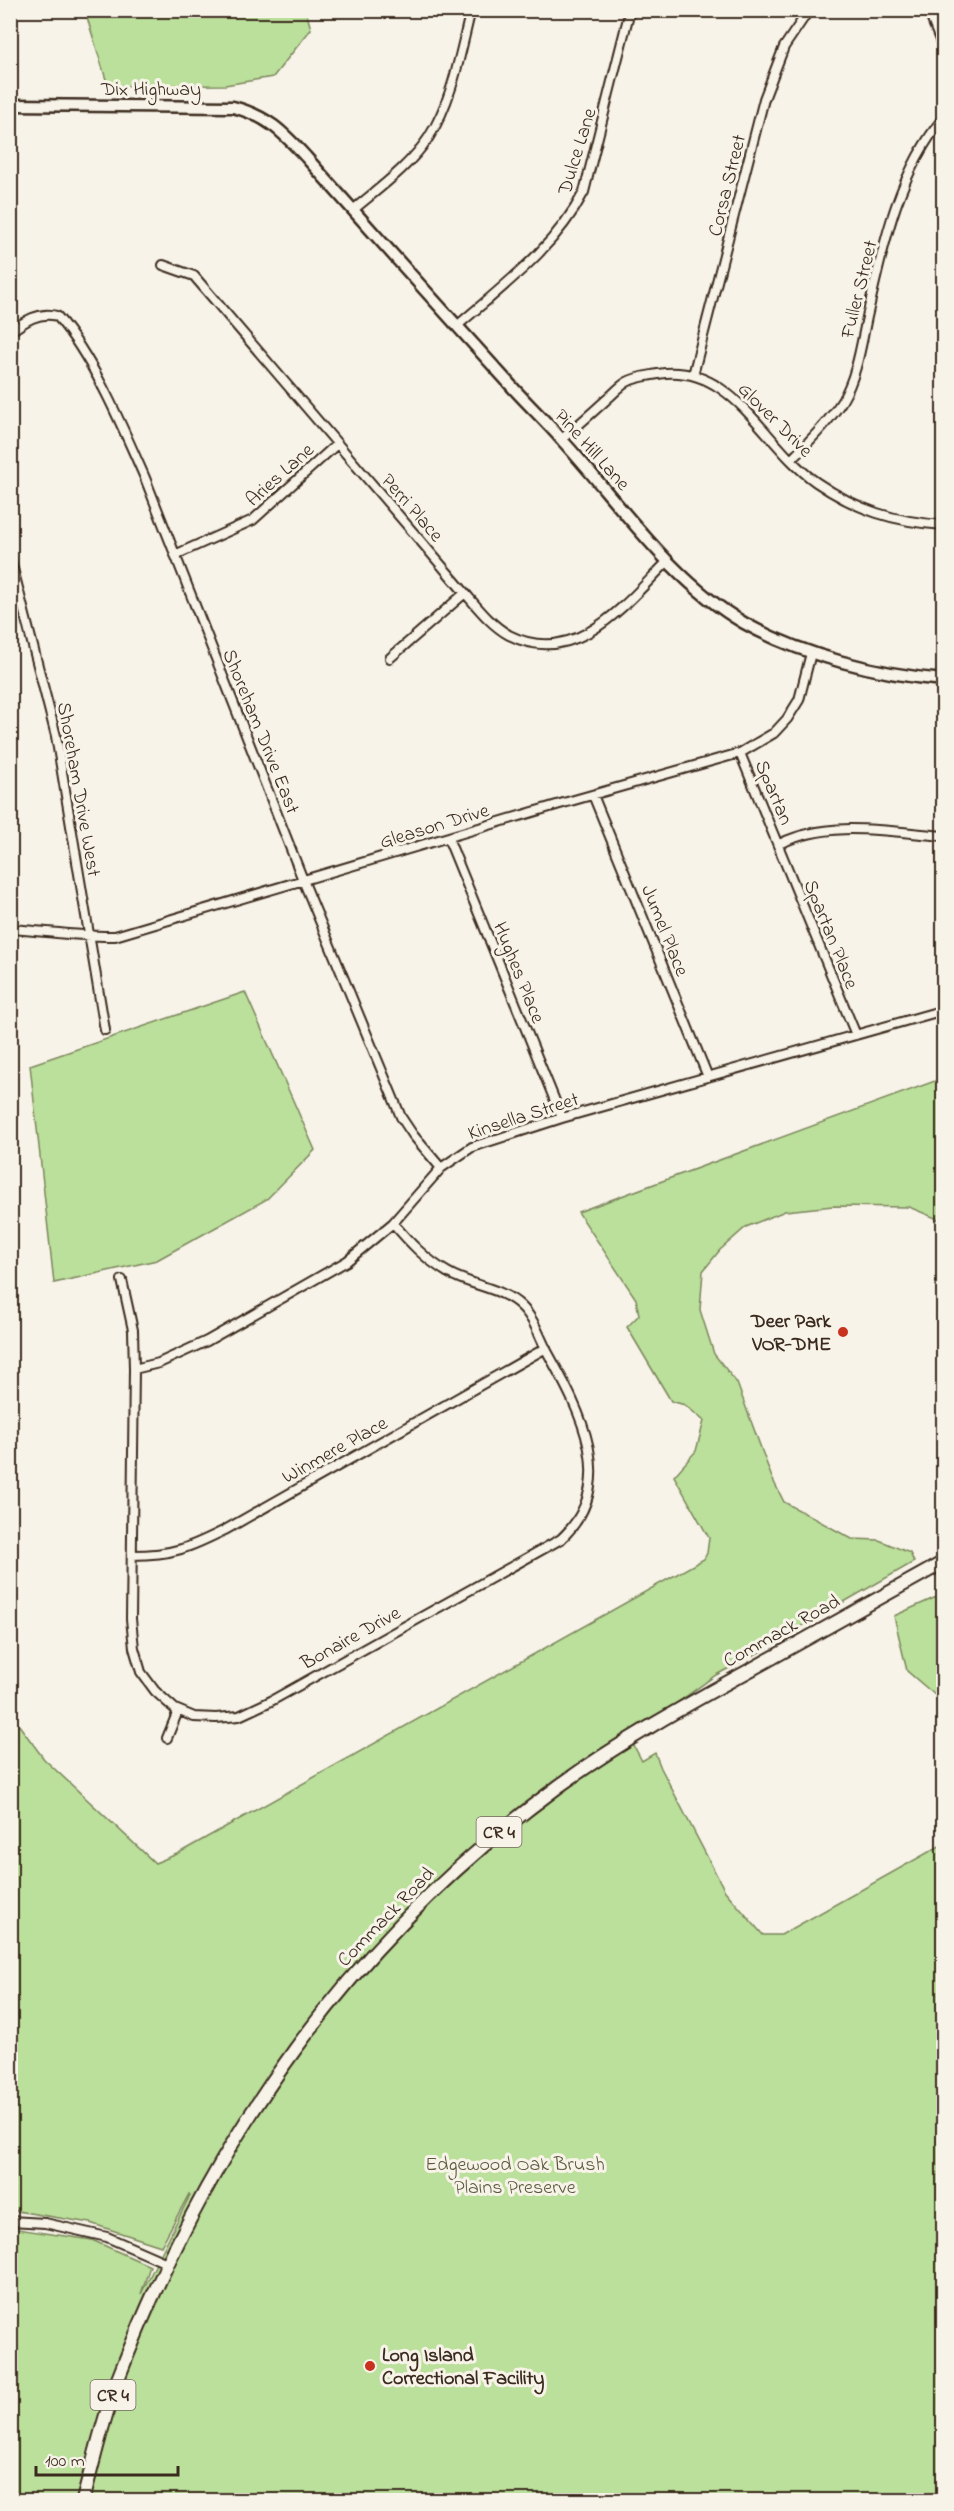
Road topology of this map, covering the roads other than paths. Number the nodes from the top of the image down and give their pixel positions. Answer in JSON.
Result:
{"nodes":[{"id":1,"x":471,"y":10,"type":"edge"},
{"id":2,"x":630,"y":10,"type":"edge"},
{"id":3,"x":809,"y":10,"type":"edge"},
{"id":4,"x":927,"y":10,"type":"edge"},
{"id":5,"x":944,"y":50,"type":"edge"},
{"id":6,"x":10,"y":105,"type":"edge"},
{"id":7,"x":944,"y":117,"type":"edge"},
{"id":8,"x":284,"y":133,"type":"joint"},
{"id":9,"x":353,"y":210,"type":"junction"},
{"id":10,"x":163,"y":265,"type":"dead end"},
{"id":11,"x":457,"y":326,"type":"junction"},
{"id":12,"x":10,"y":332,"type":"edge"},
{"id":13,"x":693,"y":375,"type":"junction"},
{"id":14,"x":562,"y":439,"type":"junction"},
{"id":15,"x":337,"y":444,"type":"junction"},
{"id":16,"x":791,"y":460,"type":"junction"},
{"id":17,"x":944,"y":525,"type":"edge"},
{"id":18,"x":175,"y":555,"type":"junction"},
{"id":19,"x":10,"y":557,"type":"edge"},
{"id":20,"x":668,"y":561,"type":"junction"},
{"id":21,"x":465,"y":593,"type":"junction"},
{"id":22,"x":811,"y":653,"type":"junction"},
{"id":23,"x":390,"y":658,"type":"dead end"},
{"id":24,"x":944,"y":681,"type":"edge"},
{"id":25,"x":740,"y":753,"type":"junction"},
{"id":26,"x":594,"y":795,"type":"junction"},
{"id":27,"x":944,"y":836,"type":"edge"},
{"id":28,"x":448,"y":838,"type":"junction"},
{"id":29,"x":779,"y":844,"type":"junction"},
{"id":30,"x":303,"y":880,"type":"junction"},
{"id":31,"x":10,"y":929,"type":"edge"},
{"id":32,"x":89,"y":937,"type":"junction"},
{"id":33,"x":944,"y":1010,"type":"edge"},
{"id":34,"x":105,"y":1030,"type":"dead end"},
{"id":35,"x":856,"y":1035,"type":"junction"},
{"id":36,"x":708,"y":1077,"type":"junction"},
{"id":37,"x":562,"y":1118,"type":"junction"},
{"id":38,"x":441,"y":1168,"type":"junction"},
{"id":39,"x":393,"y":1223,"type":"junction"},
{"id":40,"x":122,"y":1280,"type":"dead end"},
{"id":41,"x":546,"y":1348,"type":"junction"},
{"id":42,"x":134,"y":1369,"type":"junction"},
{"id":43,"x":132,"y":1555,"type":"junction"},
{"id":44,"x":944,"y":1562,"type":"edge"},
{"id":45,"x":178,"y":1711,"type":"junction"},
{"id":46,"x":167,"y":1738,"type":"dead end"},
{"id":47,"x":10,"y":2221,"type":"edge"},
{"id":48,"x":169,"y":2264,"type":"junction"},
{"id":49,"x":83,"y":2500,"type":"edge"}],
"edges":[{"from":1,"to":9,"type":"street"},
{"from":2,"to":11,"type":"street","name":"Dulce Lane"},
{"from":3,"to":13,"type":"street","name":"Corsa Street"},
{"from":4,"to":5,"type":"street"},
{"from":6,"to":8,"type":"street","name":"Dix Highway"},
{"from":7,"to":16,"type":"street","name":"Fuller Street"},
{"from":8,"to":9,"type":"street","name":"Pine Hill Lane"},
{"from":9,"to":11,"type":"street","name":"Pine Hill Lane"},
{"from":10,"to":15,"type":"street","name":"Perri Place"},
{"from":11,"to":14,"type":"street","name":"Pine Hill Lane"},
{"from":12,"to":18,"type":"street","name":"Shoreham Drive East"},
{"from":13,"to":14,"type":"street","name":"Glover Drive"},
{"from":13,"to":16,"type":"street","name":"Glover Drive"},
{"from":14,"to":20,"type":"street","name":"Pine Hill Lane"},
{"from":15,"to":18,"type":"street","name":"Aries Lane"},
{"from":15,"to":21,"type":"street","name":"Perri Place"},
{"from":16,"to":17,"type":"street","name":"Glover Drive"},
{"from":18,"to":30,"type":"street","name":"Shoreham Drive East"},
{"from":19,"to":32,"type":"street","name":"Shoreham Drive West"},
{"from":20,"to":21,"type":"street","name":"Perri Place"},
{"from":20,"to":22,"type":"street","name":"Pine Hill Lane"},
{"from":21,"to":23,"type":"street"},
{"from":22,"to":24,"type":"street","name":"Pine Hill Lane"},
{"from":22,"to":25,"type":"street","name":"Gleason Drive"},
{"from":25,"to":26,"type":"street","name":"Gleason Drive"},
{"from":25,"to":29,"type":"street","name":"Spartan"},
{"from":26,"to":28,"type":"street","name":"Gleason Drive"},
{"from":26,"to":36,"type":"street","name":"Jumel Place"},
{"from":27,"to":29,"type":"street"},
{"from":28,"to":30,"type":"street","name":"Gleason Drive"},
{"from":28,"to":37,"type":"street","name":"Hughes Place"},
{"from":29,"to":35,"type":"street","name":"Spartan Place"},
{"from":30,"to":32,"type":"street","name":"Gleason Drive"},
{"from":30,"to":38,"type":"street","name":"Shoreham Drive East"},
{"from":31,"to":32,"type":"street","name":"Gleason Drive"},
{"from":32,"to":34,"type":"street","name":"Shoreham Drive West"},
{"from":33,"to":35,"type":"street","name":"Kinsella Street"},
{"from":35,"to":36,"type":"street","name":"Kinsella Street"},
{"from":36,"to":37,"type":"street","name":"Kinsella Street"},
{"from":37,"to":38,"type":"street","name":"Kinsella Street"},
{"from":38,"to":39,"type":"street","name":"Kinsella Street"},
{"from":39,"to":41,"type":"street","name":"Bonaire Drive"},
{"from":39,"to":42,"type":"street","name":"Kinsella Street"},
{"from":40,"to":42,"type":"street","name":"Bonaire Drive"},
{"from":41,"to":43,"type":"street","name":"Winmere Place"},
{"from":41,"to":45,"type":"street","name":"Bonaire Drive"},
{"from":42,"to":43,"type":"street","name":"Bonaire Drive"},
{"from":43,"to":45,"type":"street","name":"Bonaire Drive"},
{"from":44,"to":48,"type":"main road","name":"Commack Road","number":"CR 4"},
{"from":45,"to":46,"type":"street"},
{"from":47,"to":48,"type":"street"},
{"from":48,"to":49,"type":"main road","name":"Commack Road","number":"CR 4"}]}
